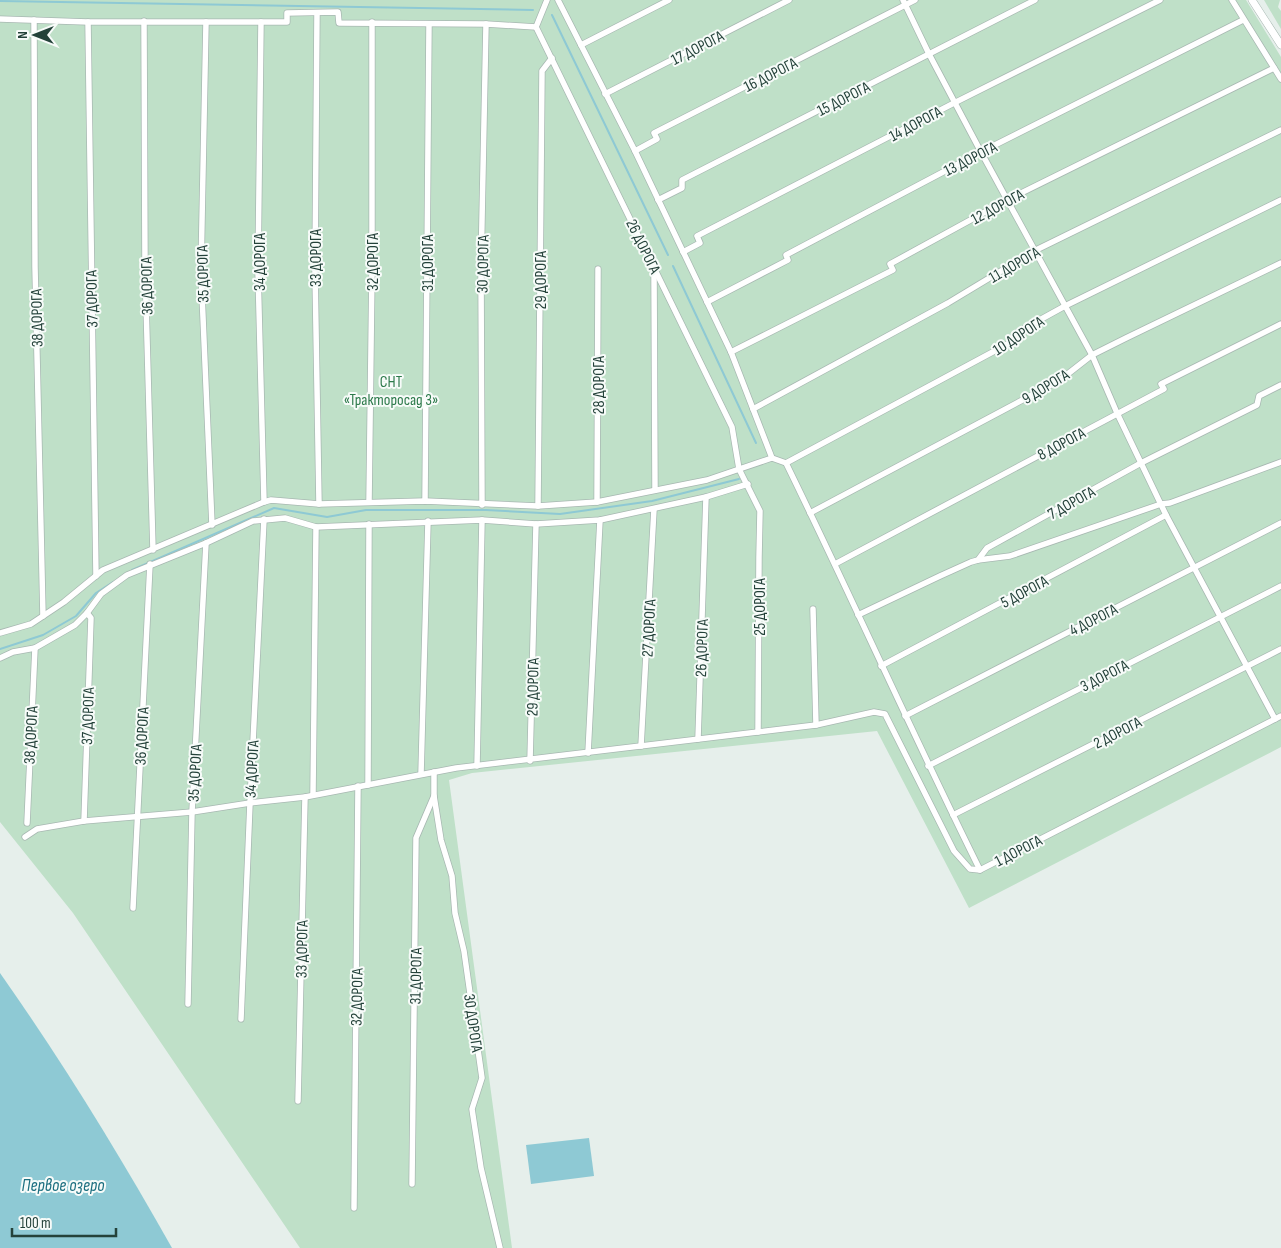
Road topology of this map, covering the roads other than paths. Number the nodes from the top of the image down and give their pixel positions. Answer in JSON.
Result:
{"nodes":[{"id":1,"x":547,"y":0,"type":"edge"},
{"id":2,"x":558,"y":0,"type":"edge"},
{"id":3,"x":669,"y":0,"type":"edge"},
{"id":4,"x":789,"y":0,"type":"edge"},
{"id":5,"x":915,"y":0,"type":"edge"},
{"id":6,"x":1035,"y":0,"type":"edge"},
{"id":7,"x":1160,"y":0,"type":"edge"},
{"id":8,"x":1232,"y":0,"type":"edge"},
{"id":9,"x":1252,"y":0,"type":"edge"},
{"id":10,"x":904,"y":2,"type":"edge"},
{"id":11,"x":317,"y":13,"type":"junction"},
{"id":12,"x":0,"y":19,"type":"edge"},
{"id":13,"x":34,"y":20,"type":"junction"},
{"id":14,"x":1244,"y":20,"type":"junction"},
{"id":15,"x":144,"y":21,"type":"junction"},
{"id":16,"x":88,"y":22,"type":"junction"},
{"id":17,"x":206,"y":22,"type":"junction"},
{"id":18,"x":261,"y":22,"type":"junction"},
{"id":19,"x":372,"y":22,"type":"junction"},
{"id":20,"x":429,"y":24,"type":"junction"},
{"id":21,"x":486,"y":24,"type":"junction"},
{"id":22,"x":536,"y":26,"type":"junction"},
{"id":23,"x":580,"y":45,"type":"junction"},
{"id":24,"x":1281,"y":45,"type":"edge"},
{"id":25,"x":929,"y":54,"type":"junction"},
{"id":26,"x":552,"y":58,"type":"junction"},
{"id":27,"x":1274,"y":68,"type":"junction"},
{"id":28,"x":1281,"y":79,"type":"edge"},
{"id":29,"x":605,"y":94,"type":"junction"},
{"id":30,"x":956,"y":102,"type":"junction"},
{"id":31,"x":1281,"y":130,"type":"edge"},
{"id":32,"x":635,"y":151,"type":"junction"},
{"id":33,"x":981,"y":152,"type":"junction"},
{"id":34,"x":658,"y":200,"type":"junction"},
{"id":35,"x":1007,"y":200,"type":"junction"},
{"id":36,"x":1281,"y":200,"type":"edge"},
{"id":37,"x":1034,"y":251,"type":"junction"},
{"id":38,"x":683,"y":252,"type":"junction"},
{"id":39,"x":1281,"y":263,"type":"edge"},
{"id":40,"x":654,"y":267,"type":"junction"},
{"id":41,"x":598,"y":269,"type":"dead end"},
{"id":42,"x":707,"y":302,"type":"junction"},
{"id":43,"x":1065,"y":306,"type":"junction"},
{"id":44,"x":1281,"y":324,"type":"edge"},
{"id":45,"x":731,"y":352,"type":"junction"},
{"id":46,"x":1092,"y":356,"type":"junction"},
{"id":47,"x":1281,"y":385,"type":"edge"},
{"id":48,"x":753,"y":408,"type":"junction"},
{"id":49,"x":1117,"y":413,"type":"junction"},
{"id":50,"x":772,"y":458,"type":"junction"},
{"id":51,"x":1281,"y":462,"type":"edge"},
{"id":52,"x":786,"y":463,"type":"junction"},
{"id":53,"x":1141,"y":464,"type":"junction"},
{"id":54,"x":739,"y":469,"type":"junction"},
{"id":55,"x":748,"y":484,"type":"junction"},
{"id":56,"x":655,"y":490,"type":"junction"},
{"id":57,"x":706,"y":497,"type":"junction"},
{"id":58,"x":426,"y":501,"type":"junction"},
{"id":59,"x":264,"y":502,"type":"junction"},
{"id":60,"x":370,"y":502,"type":"junction"},
{"id":61,"x":598,"y":502,"type":"junction"},
{"id":62,"x":319,"y":504,"type":"junction"},
{"id":63,"x":1161,"y":504,"type":"junction"},
{"id":64,"x":482,"y":505,"type":"junction"},
{"id":65,"x":538,"y":506,"type":"junction"},
{"id":66,"x":654,"y":509,"type":"junction"},
{"id":67,"x":810,"y":513,"type":"junction"},
{"id":68,"x":1166,"y":515,"type":"junction"},
{"id":69,"x":264,"y":519,"type":"junction"},
{"id":70,"x":482,"y":520,"type":"junction"},
{"id":71,"x":600,"y":520,"type":"junction"},
{"id":72,"x":428,"y":521,"type":"junction"},
{"id":73,"x":1281,"y":523,"type":"edge"},
{"id":74,"x":369,"y":524,"type":"junction"},
{"id":75,"x":536,"y":524,"type":"junction"},
{"id":76,"x":212,"y":525,"type":"junction"},
{"id":77,"x":316,"y":527,"type":"junction"},
{"id":78,"x":206,"y":543,"type":"junction"},
{"id":79,"x":153,"y":550,"type":"junction"},
{"id":80,"x":978,"y":560,"type":"junction"},
{"id":81,"x":150,"y":564,"type":"junction"},
{"id":82,"x":835,"y":564,"type":"junction"},
{"id":83,"x":1194,"y":567,"type":"junction"},
{"id":84,"x":96,"y":576,"type":"junction"},
{"id":85,"x":1281,"y":586,"type":"edge"},
{"id":86,"x":813,"y":609,"type":"dead end"},
{"id":87,"x":87,"y":613,"type":"junction"},
{"id":88,"x":43,"y":616,"type":"junction"},
{"id":89,"x":858,"y":616,"type":"junction"},
{"id":90,"x":1219,"y":617,"type":"junction"},
{"id":91,"x":0,"y":634,"type":"edge"},
{"id":92,"x":35,"y":648,"type":"junction"},
{"id":93,"x":1281,"y":649,"type":"edge"},
{"id":94,"x":0,"y":658,"type":"edge"},
{"id":95,"x":881,"y":666,"type":"junction"},
{"id":96,"x":1246,"y":667,"type":"junction"},
{"id":97,"x":905,"y":716,"type":"junction"},
{"id":98,"x":1278,"y":718,"type":"edge"},
{"id":99,"x":816,"y":725,"type":"junction"},
{"id":100,"x":758,"y":732,"type":"junction"},
{"id":101,"x":698,"y":739,"type":"junction"},
{"id":102,"x":641,"y":746,"type":"junction"},
{"id":103,"x":588,"y":753,"type":"junction"},
{"id":104,"x":530,"y":760,"type":"junction"},
{"id":105,"x":477,"y":766,"type":"junction"},
{"id":106,"x":928,"y":766,"type":"junction"},
{"id":107,"x":434,"y":772,"type":"junction"},
{"id":108,"x":420,"y":774,"type":"junction"},
{"id":109,"x":368,"y":785,"type":"junction"},
{"id":110,"x":358,"y":786,"type":"junction"},
{"id":111,"x":313,"y":794,"type":"junction"},
{"id":112,"x":434,"y":796,"type":"junction"},
{"id":113,"x":304,"y":797,"type":"junction"},
{"id":114,"x":250,"y":803,"type":"junction"},
{"id":115,"x":192,"y":812,"type":"junction"},
{"id":116,"x":953,"y":815,"type":"junction"},
{"id":117,"x":138,"y":817,"type":"junction"},
{"id":118,"x":84,"y":821,"type":"junction"},
{"id":119,"x":27,"y":823,"type":"dead end"},
{"id":120,"x":25,"y":837,"type":"dead end"},
{"id":121,"x":980,"y":870,"type":"junction"},
{"id":122,"x":133,"y":908,"type":"dead end"},
{"id":123,"x":188,"y":1004,"type":"dead end"},
{"id":124,"x":242,"y":1020,"type":"dead end"},
{"id":125,"x":298,"y":1101,"type":"dead end"},
{"id":126,"x":412,"y":1184,"type":"dead end"},
{"id":127,"x":354,"y":1208,"type":"dead end"},
{"id":128,"x":500,"y":1248,"type":"edge"}],
"edges":[{"from":1,"to":22,"type":"street"},
{"from":2,"to":23,"type":"street"},
{"from":3,"to":23,"type":"street"},
{"from":4,"to":29,"type":"street","name":"17 ДОРОГА"},
{"from":5,"to":10,"type":"street","name":"16 ДОРОГА"},
{"from":6,"to":25,"type":"street","name":"15 ДОРОГА"},
{"from":7,"to":30,"type":"street","name":"14 ДОРОГА"},
{"from":8,"to":14,"type":"street"},
{"from":9,"to":24,"type":"street"},
{"from":10,"to":25,"type":"street"},
{"from":10,"to":32,"type":"street","name":"16 ДОРОГА"},
{"from":11,"to":18,"type":"street"},
{"from":11,"to":19,"type":"street"},
{"from":11,"to":62,"type":"street","name":"33 ДОРОГА"},
{"from":12,"to":13,"type":"street"},
{"from":13,"to":16,"type":"street"},
{"from":13,"to":88,"type":"street","name":"38 ДОРОГА"},
{"from":14,"to":27,"type":"street"},
{"from":14,"to":33,"type":"street","name":"13 ДОРОГА"},
{"from":15,"to":16,"type":"street"},
{"from":15,"to":17,"type":"street"},
{"from":15,"to":79,"type":"street","name":"36 ДОРОГА"},
{"from":16,"to":84,"type":"street","name":"37 ДОРОГА"},
{"from":17,"to":18,"type":"street"},
{"from":17,"to":76,"type":"street","name":"35 ДОРОГА"},
{"from":18,"to":59,"type":"street","name":"34 ДОРОГА"},
{"from":19,"to":20,"type":"street"},
{"from":19,"to":60,"type":"street","name":"32 ДОРОГА"},
{"from":20,"to":21,"type":"street"},
{"from":20,"to":58,"type":"street","name":"31 ДОРОГА"},
{"from":21,"to":22,"type":"street"},
{"from":21,"to":64,"type":"street","name":"30 ДОРОГА"},
{"from":22,"to":26,"type":"street","name":"26 ДОРОГА"},
{"from":23,"to":29,"type":"street"},
{"from":25,"to":30,"type":"street"},
{"from":25,"to":34,"type":"street","name":"15 ДОРОГА"},
{"from":26,"to":40,"type":"street","name":"26 ДОРОГА"},
{"from":26,"to":65,"type":"street","name":"29 ДОРОГА"},
{"from":27,"to":28,"type":"street"},
{"from":27,"to":35,"type":"street","name":"12 ДОРОГА"},
{"from":29,"to":32,"type":"street"},
{"from":30,"to":33,"type":"street"},
{"from":30,"to":38,"type":"street","name":"14 ДОРОГА"},
{"from":31,"to":37,"type":"street","name":"11 ДОРОГА"},
{"from":32,"to":34,"type":"street"},
{"from":33,"to":35,"type":"street"},
{"from":33,"to":42,"type":"street","name":"13 ДОРОГА"},
{"from":34,"to":38,"type":"street"},
{"from":35,"to":37,"type":"street"},
{"from":35,"to":45,"type":"street","name":"12 ДОРОГА"},
{"from":36,"to":43,"type":"street","name":"10 ДОРОГА"},
{"from":37,"to":43,"type":"street"},
{"from":37,"to":48,"type":"street","name":"11 ДОРОГА"},
{"from":38,"to":42,"type":"street"},
{"from":39,"to":46,"type":"street","name":"9 ДОРОГА"},
{"from":40,"to":54,"type":"street","name":"26 ДОРОГА"},
{"from":40,"to":56,"type":"street"},
{"from":41,"to":61,"type":"street","name":"28 ДОРОГА"},
{"from":42,"to":45,"type":"street"},
{"from":43,"to":46,"type":"street"},
{"from":43,"to":52,"type":"street","name":"10 ДОРОГА"},
{"from":44,"to":49,"type":"street","name":"8 ДОРОГА"},
{"from":45,"to":48,"type":"street"},
{"from":46,"to":49,"type":"street"},
{"from":46,"to":67,"type":"street","name":"9 ДОРОГА"},
{"from":47,"to":53,"type":"street","name":"7 ДОРОГА"},
{"from":48,"to":50,"type":"street"},
{"from":49,"to":53,"type":"street"},
{"from":49,"to":82,"type":"street","name":"8 ДОРОГА"},
{"from":50,"to":52,"type":"street"},
{"from":50,"to":54,"type":"street"},
{"from":51,"to":63,"type":"street","name":"5 ДОРОГА"},
{"from":52,"to":67,"type":"street","name":"1 ДОРОГА"},
{"from":53,"to":63,"type":"street"},
{"from":53,"to":80,"type":"street","name":"7 ДОРОГА"},
{"from":54,"to":55,"type":"street","name":"25 ДОРОГА"},
{"from":54,"to":56,"type":"street"},
{"from":55,"to":57,"type":"street"},
{"from":55,"to":100,"type":"street","name":"25 ДОРОГА"},
{"from":56,"to":61,"type":"street"},
{"from":57,"to":66,"type":"street"},
{"from":57,"to":101,"type":"street","name":"26 ДОРОГА"},
{"from":58,"to":60,"type":"street"},
{"from":58,"to":64,"type":"street"},
{"from":59,"to":62,"type":"street"},
{"from":59,"to":76,"type":"street"},
{"from":60,"to":62,"type":"street"},
{"from":61,"to":65,"type":"street"},
{"from":63,"to":68,"type":"street"},
{"from":63,"to":80,"type":"street","name":"5 ДОРОГА"},
{"from":64,"to":65,"type":"street"},
{"from":66,"to":71,"type":"street"},
{"from":66,"to":102,"type":"street","name":"27 ДОРОГА"},
{"from":67,"to":82,"type":"street","name":"1 ДОРОГА"},
{"from":68,"to":83,"type":"street"},
{"from":68,"to":95,"type":"street","name":"5 ДОРОГА"},
{"from":69,"to":77,"type":"street"},
{"from":69,"to":78,"type":"street"},
{"from":69,"to":114,"type":"street","name":"34 ДОРОГА"},
{"from":70,"to":72,"type":"street"},
{"from":70,"to":75,"type":"street"},
{"from":70,"to":105,"type":"street"},
{"from":71,"to":75,"type":"street"},
{"from":71,"to":103,"type":"street"},
{"from":72,"to":74,"type":"street"},
{"from":72,"to":108,"type":"street"},
{"from":73,"to":83,"type":"street","name":"4 ДОРОГА"},
{"from":74,"to":77,"type":"street"},
{"from":74,"to":109,"type":"street"},
{"from":75,"to":104,"type":"street","name":"29 ДОРОГА"},
{"from":76,"to":79,"type":"street"},
{"from":77,"to":111,"type":"street"},
{"from":78,"to":81,"type":"street"},
{"from":78,"to":115,"type":"street","name":"35 ДОРОГА"},
{"from":79,"to":84,"type":"street"},
{"from":80,"to":89,"type":"street","name":"7 ДОРОГА"},
{"from":81,"to":87,"type":"street"},
{"from":81,"to":117,"type":"street","name":"36 ДОРОГА"},
{"from":82,"to":89,"type":"street","name":"1 ДОРОГА"},
{"from":83,"to":90,"type":"street"},
{"from":83,"to":97,"type":"street","name":"4 ДОРОГА"},
{"from":84,"to":88,"type":"street"},
{"from":85,"to":90,"type":"street","name":"3 ДОРОГА"},
{"from":86,"to":99,"type":"street"},
{"from":87,"to":92,"type":"street"},
{"from":87,"to":118,"type":"street","name":"37 ДОРОГА"},
{"from":88,"to":91,"type":"street"},
{"from":89,"to":95,"type":"street","name":"1 ДОРОГА"},
{"from":90,"to":96,"type":"street"},
{"from":90,"to":106,"type":"street","name":"3 ДОРОГА"},
{"from":92,"to":94,"type":"street"},
{"from":92,"to":119,"type":"street","name":"38 ДОРОГА"},
{"from":93,"to":96,"type":"street","name":"2 ДОРОГА"},
{"from":95,"to":97,"type":"street","name":"1 ДОРОГА"},
{"from":96,"to":98,"type":"street"},
{"from":96,"to":116,"type":"street","name":"2 ДОРОГА"},
{"from":97,"to":106,"type":"street","name":"1 ДОРОГА"},
{"from":98,"to":121,"type":"street","name":"1 ДОРОГА"},
{"from":99,"to":100,"type":"street"},
{"from":99,"to":121,"type":"street"},
{"from":100,"to":101,"type":"street"},
{"from":101,"to":102,"type":"street"},
{"from":102,"to":103,"type":"street"},
{"from":103,"to":104,"type":"street"},
{"from":104,"to":105,"type":"street"},
{"from":105,"to":107,"type":"street"},
{"from":106,"to":116,"type":"street","name":"1 ДОРОГА"},
{"from":107,"to":108,"type":"street"},
{"from":107,"to":112,"type":"street","name":"31 ДОРОГА"},
{"from":108,"to":109,"type":"street"},
{"from":109,"to":110,"type":"street"},
{"from":110,"to":111,"type":"street"},
{"from":110,"to":127,"type":"street","name":"32 ДОРОГА"},
{"from":111,"to":113,"type":"street"},
{"from":112,"to":126,"type":"street","name":"31 ДОРОГА"},
{"from":112,"to":128,"type":"street","name":"30 ДОРОГА"},
{"from":113,"to":114,"type":"street"},
{"from":113,"to":125,"type":"street","name":"33 ДОРОГА"},
{"from":114,"to":115,"type":"street"},
{"from":114,"to":124,"type":"street","name":"34 ДОРОГА"},
{"from":115,"to":117,"type":"street"},
{"from":115,"to":123,"type":"street","name":"35 ДОРОГА"},
{"from":116,"to":121,"type":"street","name":"1 ДОРОГА"},
{"from":117,"to":118,"type":"street"},
{"from":117,"to":122,"type":"street","name":"36 ДОРОГА"},
{"from":118,"to":120,"type":"street"}]}
